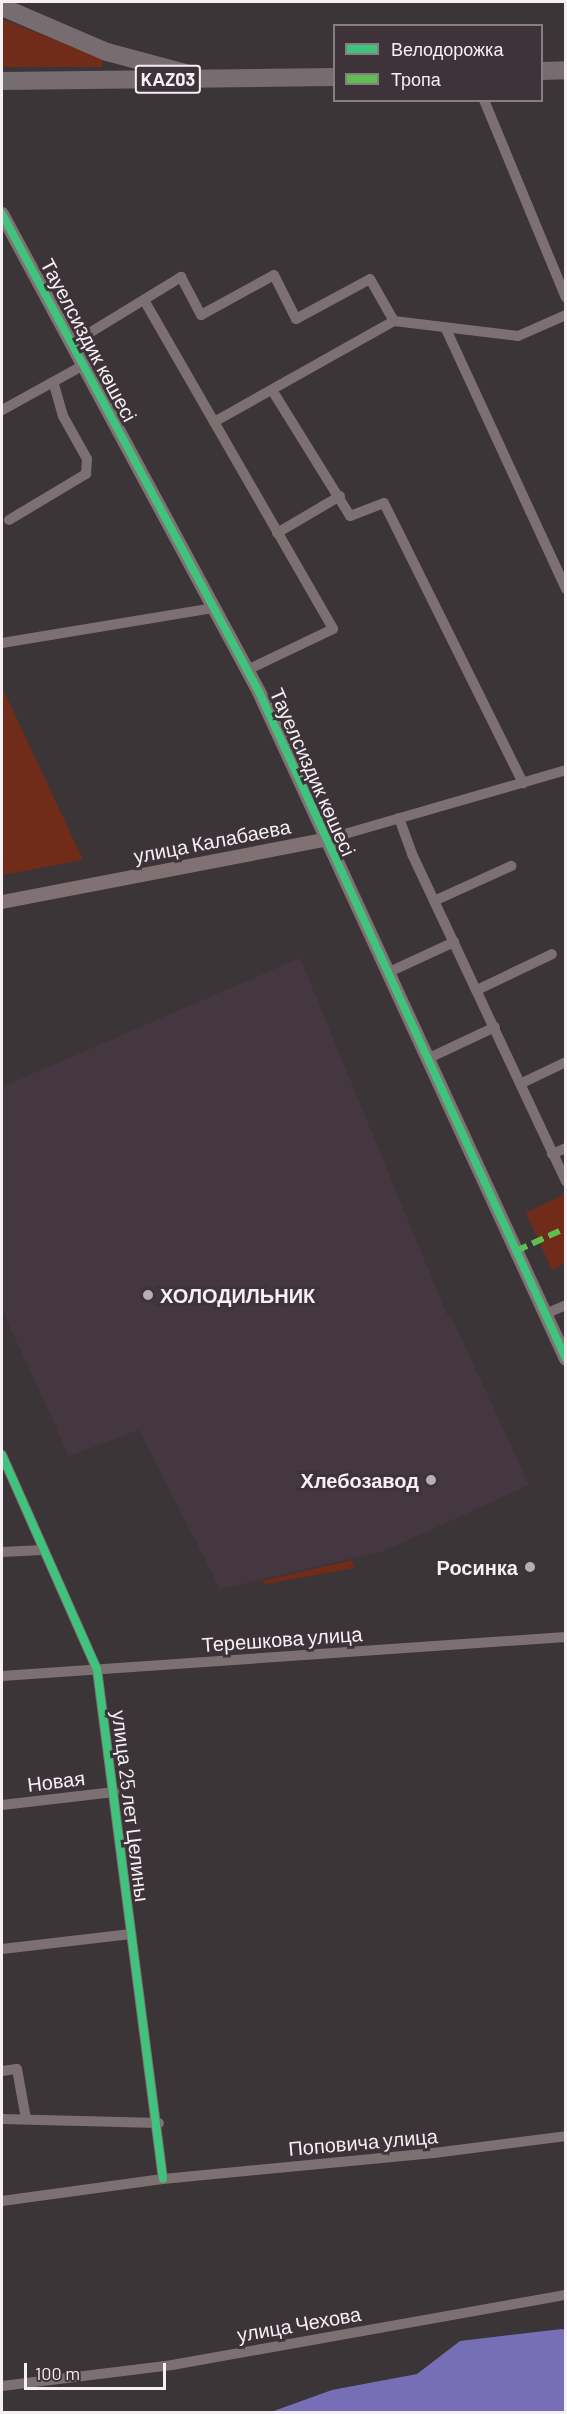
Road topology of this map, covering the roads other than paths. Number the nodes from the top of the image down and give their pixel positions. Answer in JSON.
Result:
{"nodes":[{"id":1,"x":2,"y":7,"type":"edge"},
{"id":2,"x":566,"y":70,"type":"edge"},
{"id":3,"x":543,"y":71,"type":"edge"},
{"id":4,"x":333,"y":77,"type":"edge"},
{"id":5,"x":211,"y":79,"type":"junction"},
{"id":6,"x":2,"y":81,"type":"edge"},
{"id":7,"x":485,"y":102,"type":"edge"},
{"id":8,"x":2,"y":214,"type":"edge"},
{"id":9,"x":566,"y":298,"type":"edge"},
{"id":10,"x":144,"y":300,"type":"junction"},
{"id":11,"x":566,"y":315,"type":"edge"},
{"id":12,"x":394,"y":321,"type":"junction"},
{"id":13,"x":445,"y":327,"type":"junction"},
{"id":14,"x":73,"y":344,"type":"junction"},
{"id":15,"x":84,"y":365,"type":"junction"},
{"id":16,"x":53,"y":382,"type":"junction"},
{"id":17,"x":272,"y":390,"type":"junction"},
{"id":18,"x":2,"y":410,"type":"edge"},
{"id":19,"x":214,"y":422,"type":"junction"},
{"id":20,"x":340,"y":496,"type":"junction"},
{"id":21,"x":9,"y":520,"type":"dead end"},
{"id":22,"x":278,"y":532,"type":"junction"},
{"id":23,"x":566,"y":589,"type":"edge"},
{"id":24,"x":214,"y":608,"type":"junction"},
{"id":25,"x":2,"y":643,"type":"edge"},
{"id":26,"x":247,"y":670,"type":"junction"},
{"id":27,"x":566,"y":770,"type":"edge"},
{"id":28,"x":523,"y":783,"type":"junction"},
{"id":29,"x":399,"y":818,"type":"junction"},
{"id":30,"x":324,"y":840,"type":"junction"},
{"id":31,"x":511,"y":866,"type":"dead end"},
{"id":32,"x":434,"y":900,"type":"junction"},
{"id":33,"x":2,"y":902,"type":"edge"},
{"id":34,"x":454,"y":942,"type":"junction"},
{"id":35,"x":552,"y":954,"type":"dead end"},
{"id":36,"x":387,"y":973,"type":"junction"},
{"id":37,"x":477,"y":990,"type":"junction"},
{"id":38,"x":495,"y":1027,"type":"junction"},
{"id":39,"x":427,"y":1059,"type":"junction"},
{"id":40,"x":566,"y":1062,"type":"edge"},
{"id":41,"x":522,"y":1083,"type":"junction"},
{"id":42,"x":566,"y":1148,"type":"edge"},
{"id":43,"x":552,"y":1154,"type":"junction"},
{"id":44,"x":566,"y":1182,"type":"edge"},
{"id":45,"x":566,"y":1305,"type":"edge"},
{"id":46,"x":545,"y":1314,"type":"junction"},
{"id":47,"x":566,"y":1359,"type":"edge"},
{"id":48,"x":2,"y":1455,"type":"edge"},
{"id":49,"x":42,"y":1550,"type":"junction"},
{"id":50,"x":2,"y":1552,"type":"edge"},
{"id":51,"x":566,"y":1637,"type":"edge"},
{"id":52,"x":97,"y":1670,"type":"junction"},
{"id":53,"x":2,"y":1676,"type":"edge"},
{"id":54,"x":114,"y":1792,"type":"junction"},
{"id":55,"x":2,"y":1805,"type":"edge"},
{"id":56,"x":131,"y":1934,"type":"junction"},
{"id":57,"x":2,"y":1949,"type":"edge"},
{"id":58,"x":2,"y":2071,"type":"edge"},
{"id":59,"x":2,"y":2119,"type":"edge"},
{"id":60,"x":26,"y":2119,"type":"junction"},
{"id":61,"x":159,"y":2123,"type":"junction"},
{"id":62,"x":566,"y":2136,"type":"edge"},
{"id":63,"x":163,"y":2179,"type":"junction"},
{"id":64,"x":2,"y":2201,"type":"edge"},
{"id":65,"x":566,"y":2295,"type":"edge"},
{"id":66,"x":2,"y":2386,"type":"edge"}],
"edges":[{"from":1,"to":5,"type":"highway","number":"KАZ03"},
{"from":2,"to":3,"type":"highway"},
{"from":4,"to":5,"type":"highway","number":"KАZ03"},
{"from":5,"to":6,"type":"highway","number":"KАZ03"},
{"from":7,"to":9,"type":"street"},
{"from":8,"to":14,"type":"street","name":"Тауелсиздик көшесі"},
{"from":10,"to":12,"type":"street"},
{"from":10,"to":14,"type":"street"},
{"from":10,"to":19,"type":"street"},
{"from":11,"to":13,"type":"street"},
{"from":12,"to":13,"type":"street"},
{"from":12,"to":17,"type":"street"},
{"from":13,"to":23,"type":"street"},
{"from":14,"to":15,"type":"street","name":"Тауелсиздик көшесі"},
{"from":15,"to":16,"type":"street"},
{"from":15,"to":24,"type":"street","name":"Тауелсиздик көшесі"},
{"from":16,"to":18,"type":"street"},
{"from":16,"to":21,"type":"street"},
{"from":17,"to":19,"type":"street"},
{"from":17,"to":20,"type":"street"},
{"from":19,"to":22,"type":"street"},
{"from":20,"to":22,"type":"street"},
{"from":20,"to":28,"type":"street"},
{"from":22,"to":26,"type":"street"},
{"from":24,"to":25,"type":"street"},
{"from":24,"to":26,"type":"street","name":"Тауелсиздик көшесі"},
{"from":26,"to":30,"type":"street","name":"Тауелсиздик көшесі"},
{"from":27,"to":28,"type":"street","name":"улица Калабаева"},
{"from":28,"to":29,"type":"street","name":"улица Калабаева"},
{"from":29,"to":30,"type":"street","name":"улица Калабаева"},
{"from":29,"to":32,"type":"street"},
{"from":30,"to":33,"type":"street","name":"улица Калабаева"},
{"from":30,"to":36,"type":"street","name":"Тауелсиздик көшесі"},
{"from":31,"to":32,"type":"street"},
{"from":32,"to":34,"type":"street"},
{"from":34,"to":36,"type":"street"},
{"from":34,"to":37,"type":"street"},
{"from":35,"to":37,"type":"street"},
{"from":36,"to":39,"type":"street","name":"Тауелсиздик көшесі"},
{"from":37,"to":38,"type":"street"},
{"from":38,"to":39,"type":"street"},
{"from":38,"to":41,"type":"street"},
{"from":39,"to":46,"type":"street","name":"Тауелсиздик көшесі"},
{"from":40,"to":41,"type":"street"},
{"from":41,"to":43,"type":"street"},
{"from":42,"to":43,"type":"street"},
{"from":43,"to":44,"type":"street"},
{"from":45,"to":46,"type":"street"},
{"from":46,"to":47,"type":"street","name":"Тауелсиздик көшесі"},
{"from":48,"to":49,"type":"street","name":"улица 25 лет Целины"},
{"from":49,"to":50,"type":"street"},
{"from":49,"to":52,"type":"street","name":"улица 25 лет Целины"},
{"from":51,"to":52,"type":"street","name":"Терешкова улица"},
{"from":52,"to":53,"type":"street","name":"Терешкова улица"},
{"from":52,"to":54,"type":"street","name":"улица 25 лет Целины"},
{"from":54,"to":55,"type":"street","name":"Новая"},
{"from":54,"to":56,"type":"street","name":"улица 25 лет Целины"},
{"from":56,"to":57,"type":"street"},
{"from":56,"to":61,"type":"street","name":"улица 25 лет Целины"},
{"from":58,"to":60,"type":"street"},
{"from":59,"to":60,"type":"street"},
{"from":60,"to":61,"type":"street"},
{"from":61,"to":63,"type":"street","name":"улица 25 лет Целины"},
{"from":62,"to":63,"type":"street","name":"Поповича улица"},
{"from":63,"to":64,"type":"street","name":"Поповича улица"},
{"from":65,"to":66,"type":"street","name":"улица Чехова"}]}
